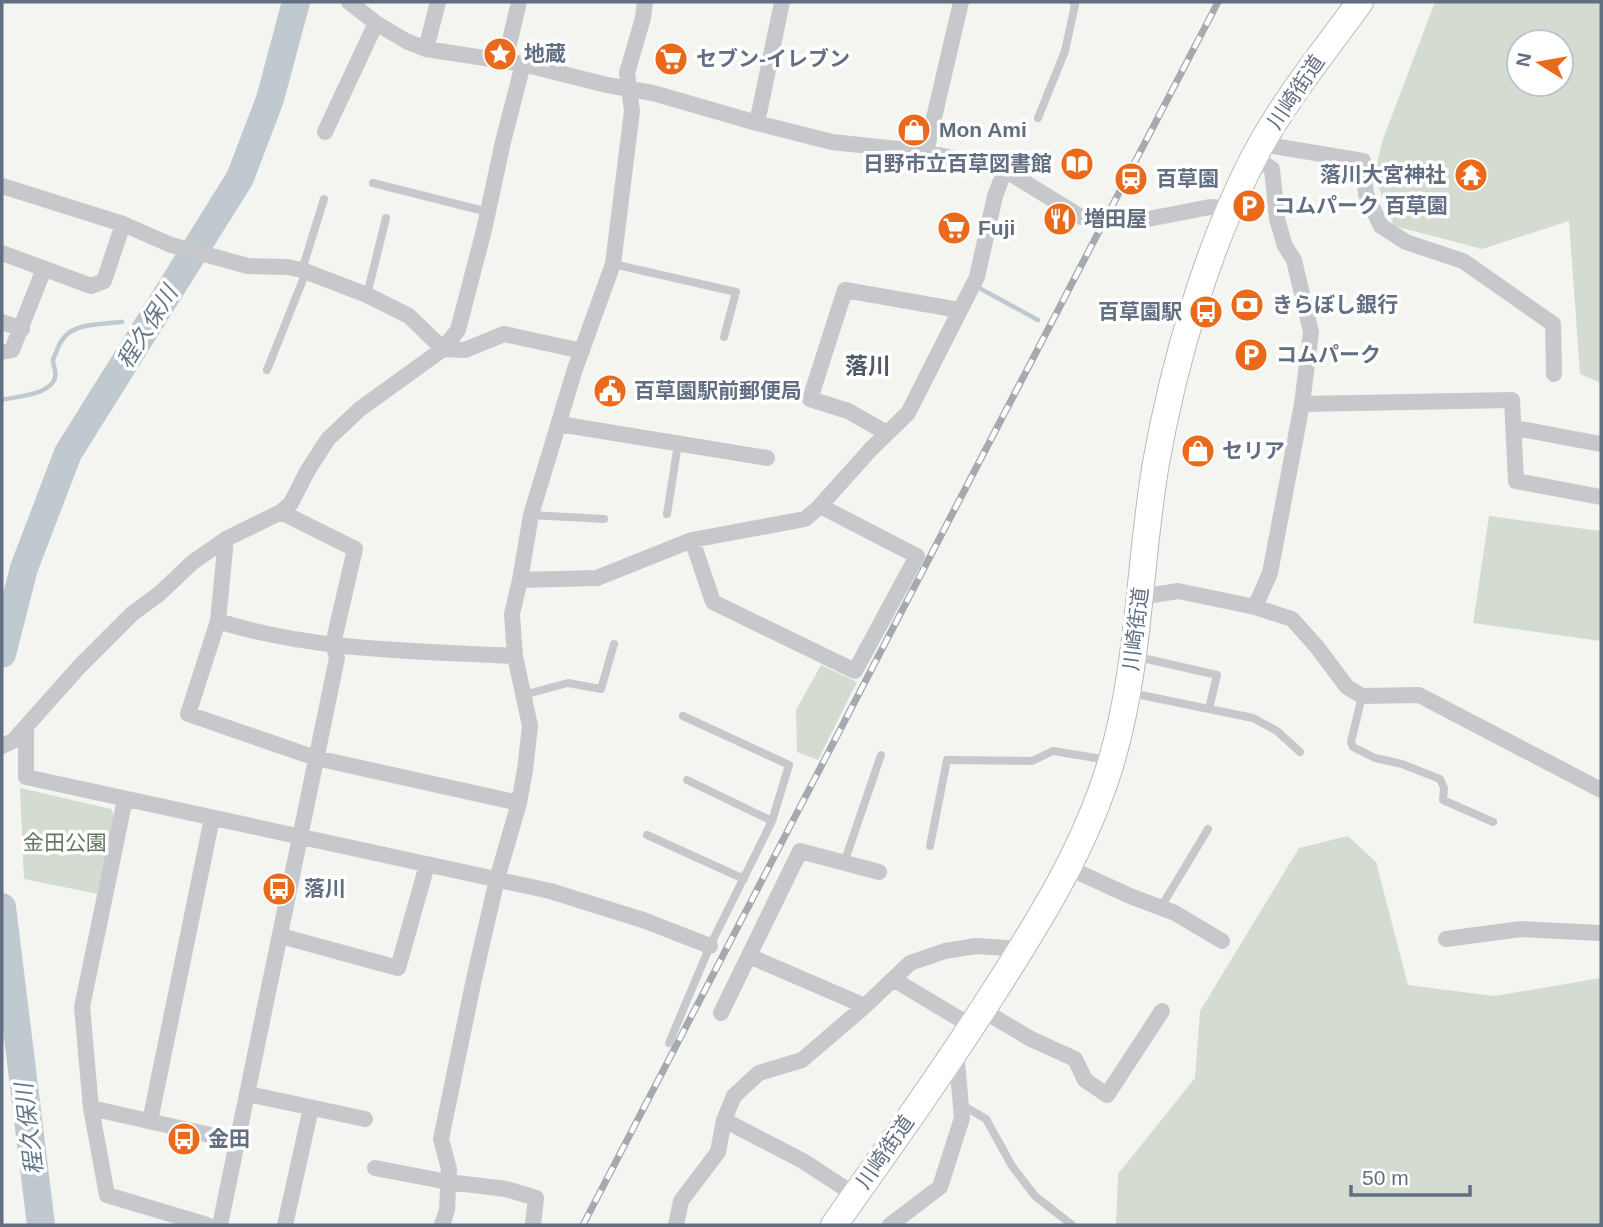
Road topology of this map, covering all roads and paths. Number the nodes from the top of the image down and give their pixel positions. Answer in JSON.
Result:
{"nodes":[{"id":1,"x":349,"y":2,"type":"edge"},
{"id":2,"x":438,"y":2,"type":"edge"},
{"id":3,"x":519,"y":2,"type":"edge"},
{"id":4,"x":645,"y":2,"type":"edge"},
{"id":5,"x":782,"y":2,"type":"edge"},
{"id":6,"x":961,"y":2,"type":"edge"},
{"id":7,"x":1073,"y":2,"type":"edge"},
{"id":8,"x":1360,"y":2,"type":"edge"},
{"id":9,"x":376,"y":23,"type":"junction"},
{"id":10,"x":426,"y":48,"type":"junction"},
{"id":11,"x":505,"y":61,"type":"junction"},
{"id":12,"x":523,"y":64,"type":"junction"},
{"id":13,"x":629,"y":89,"type":"junction"},
{"id":14,"x":1038,"y":118,"type":"dead end"},
{"id":15,"x":757,"y":123,"type":"junction"},
{"id":16,"x":325,"y":132,"type":"dead end"},
{"id":17,"x":1258,"y":151,"type":"junction"},
{"id":18,"x":926,"y":152,"type":"junction"},
{"id":19,"x":1005,"y":170,"type":"junction"},
{"id":20,"x":373,"y":183,"type":"dead end"},
{"id":21,"x":2,"y":186,"type":"edge"},
{"id":22,"x":324,"y":199,"type":"dead end"},
{"id":23,"x":1230,"y":209,"type":"junction"},
{"id":24,"x":488,"y":212,"type":"junction"},
{"id":25,"x":386,"y":218,"type":"dead end"},
{"id":26,"x":123,"y":224,"type":"junction"},
{"id":27,"x":2,"y":253,"type":"edge"},
{"id":28,"x":613,"y":264,"type":"junction"},
{"id":29,"x":44,"y":268,"type":"junction"},
{"id":30,"x":304,"y":271,"type":"junction"},
{"id":31,"x":367,"y":295,"type":"junction"},
{"id":32,"x":959,"y":310,"type":"junction"},
{"id":33,"x":2,"y":321,"type":"edge"},
{"id":34,"x":22,"y":329,"type":"junction"},
{"id":35,"x":724,"y":337,"type":"dead end"},
{"id":36,"x":443,"y":349,"type":"junction"},
{"id":37,"x":582,"y":351,"type":"junction"},
{"id":38,"x":2,"y":352,"type":"edge"},
{"id":39,"x":267,"y":370,"type":"dead end"},
{"id":40,"x":1554,"y":374,"type":"dead end"},
{"id":41,"x":1302,"y":404,"type":"junction"},
{"id":42,"x":559,"y":424,"type":"junction"},
{"id":43,"x":1515,"y":428,"type":"junction"},
{"id":44,"x":887,"y":433,"type":"junction"},
{"id":45,"x":678,"y":444,"type":"junction"},
{"id":46,"x":1601,"y":444,"type":"edge"},
{"id":47,"x":767,"y":458,"type":"dead end"},
{"id":48,"x":1601,"y":497,"type":"edge"},
{"id":49,"x":820,"y":506,"type":"junction"},
{"id":50,"x":281,"y":512,"type":"junction"},
{"id":51,"x":667,"y":514,"type":"dead end"},
{"id":52,"x":531,"y":515,"type":"junction"},
{"id":53,"x":604,"y":519,"type":"dead end"},
{"id":54,"x":226,"y":539,"type":"junction"},
{"id":55,"x":692,"y":540,"type":"junction"},
{"id":56,"x":520,"y":580,"type":"junction"},
{"id":57,"x":1140,"y":597,"type":"junction"},
{"id":58,"x":1255,"y":607,"type":"junction"},
{"id":59,"x":218,"y":621,"type":"junction"},
{"id":60,"x":333,"y":644,"type":"junction"},
{"id":61,"x":614,"y":644,"type":"dead end"},
{"id":62,"x":515,"y":656,"type":"junction"},
{"id":63,"x":1133,"y":656,"type":"junction"},
{"id":64,"x":1128,"y":693,"type":"junction"},
{"id":65,"x":523,"y":695,"type":"junction"},
{"id":66,"x":1362,"y":696,"type":"junction"},
{"id":67,"x":1209,"y":709,"type":"junction"},
{"id":68,"x":683,"y":716,"type":"dead end"},
{"id":69,"x":26,"y":727,"type":"junction"},
{"id":70,"x":7,"y":743,"type":"edge"},
{"id":71,"x":1300,"y":752,"type":"dead end"},
{"id":72,"x":881,"y":755,"type":"dead end"},
{"id":73,"x":316,"y":758,"type":"junction"},
{"id":74,"x":1112,"y":761,"type":"junction"},
{"id":75,"x":687,"y":780,"type":"dead end"},
{"id":76,"x":1601,"y":790,"type":"edge"},
{"id":77,"x":125,"y":799,"type":"junction"},
{"id":78,"x":519,"y":803,"type":"junction"},
{"id":79,"x":212,"y":818,"type":"junction"},
{"id":80,"x":772,"y":821,"type":"junction"},
{"id":81,"x":1493,"y":822,"type":"dead end"},
{"id":82,"x":1208,"y":829,"type":"dead end"},
{"id":83,"x":647,"y":835,"type":"dead end"},
{"id":84,"x":302,"y":836,"type":"junction"},
{"id":85,"x":930,"y":846,"type":"dead end"},
{"id":86,"x":844,"y":863,"type":"junction"},
{"id":87,"x":427,"y":865,"type":"junction"},
{"id":88,"x":1069,"y":868,"type":"junction"},
{"id":89,"x":879,"y":872,"type":"dead end"},
{"id":90,"x":497,"y":879,"type":"junction"},
{"id":91,"x":744,"y":879,"type":"junction"},
{"id":92,"x":1161,"y":907,"type":"junction"},
{"id":93,"x":1601,"y":933,"type":"edge"},
{"id":94,"x":281,"y":936,"type":"junction"},
{"id":95,"x":1446,"y":939,"type":"dead end"},
{"id":96,"x":1222,"y":941,"type":"dead end"},
{"id":97,"x":710,"y":946,"type":"junction"},
{"id":98,"x":1021,"y":949,"type":"junction"},
{"id":99,"x":749,"y":956,"type":"junction"},
{"id":100,"x":894,"y":979,"type":"junction"},
{"id":101,"x":864,"y":1006,"type":"junction"},
{"id":102,"x":1162,"y":1012,"type":"dead end"},
{"id":103,"x":721,"y":1013,"type":"dead end"},
{"id":104,"x":977,"y":1018,"type":"junction"},
{"id":105,"x":669,"y":1043,"type":"dead end"},
{"id":106,"x":956,"y":1050,"type":"junction"},
{"id":107,"x":248,"y":1094,"type":"junction"},
{"id":108,"x":962,"y":1105,"type":"junction"},
{"id":109,"x":91,"y":1108,"type":"junction"},
{"id":110,"x":311,"y":1108,"type":"junction"},
{"id":111,"x":365,"y":1119,"type":"dead end"},
{"id":112,"x":724,"y":1120,"type":"junction"},
{"id":113,"x":150,"y":1121,"type":"junction"},
{"id":114,"x":237,"y":1141,"type":"junction"},
{"id":115,"x":375,"y":1168,"type":"dead end"},
{"id":116,"x":448,"y":1182,"type":"junction"},
{"id":117,"x":855,"y":1195,"type":"junction"},
{"id":118,"x":1062,"y":1217,"type":"junction"},
{"id":119,"x":839,"y":1224,"type":"edge"},
{"id":120,"x":207,"y":1225,"type":"edge"},
{"id":121,"x":220,"y":1225,"type":"edge"},
{"id":122,"x":285,"y":1225,"type":"edge"},
{"id":123,"x":442,"y":1225,"type":"edge"},
{"id":124,"x":533,"y":1225,"type":"edge"},
{"id":125,"x":676,"y":1225,"type":"edge"},
{"id":126,"x":890,"y":1225,"type":"edge"},
{"id":127,"x":1056,"y":1225,"type":"edge"},
{"id":128,"x":1072,"y":1225,"type":"edge"}],
"edges":[{"from":1,"to":9,"type":"street"},
{"from":2,"to":10,"type":"street"},
{"from":3,"to":11,"type":"street"},
{"from":4,"to":13,"type":"street"},
{"from":5,"to":15,"type":"street"},
{"from":6,"to":18,"type":"street"},
{"from":7,"to":14,"type":"lane"},
{"from":8,"to":17,"type":"main road","name":"川崎街道"},
{"from":9,"to":10,"type":"street"},
{"from":9,"to":16,"type":"street"},
{"from":10,"to":11,"type":"street"},
{"from":11,"to":12,"type":"street"},
{"from":12,"to":13,"type":"street"},
{"from":12,"to":24,"type":"street"},
{"from":13,"to":15,"type":"street"},
{"from":13,"to":28,"type":"street"},
{"from":15,"to":18,"type":"street"},
{"from":17,"to":23,"type":"main road","name":"川崎街道"},
{"from":17,"to":40,"type":"street"},
{"from":17,"to":41,"type":"street"},
{"from":18,"to":19,"type":"street"},
{"from":19,"to":23,"type":"street"},
{"from":19,"to":32,"type":"street"},
{"from":20,"to":24,"type":"lane"},
{"from":21,"to":26,"type":"street"},
{"from":22,"to":30,"type":"lane"},
{"from":23,"to":57,"type":"main road","name":"川崎街道"},
{"from":24,"to":36,"type":"street"},
{"from":25,"to":31,"type":"lane"},
{"from":26,"to":29,"type":"street"},
{"from":26,"to":30,"type":"street"},
{"from":27,"to":29,"type":"street"},
{"from":28,"to":35,"type":"lane"},
{"from":28,"to":37,"type":"street"},
{"from":29,"to":34,"type":"street"},
{"from":30,"to":31,"type":"street"},
{"from":30,"to":39,"type":"lane"},
{"from":31,"to":36,"type":"street"},
{"from":32,"to":44,"type":"street"},
{"from":32,"to":44,"type":"street"},
{"from":33,"to":34,"type":"street"},
{"from":34,"to":38,"type":"street"},
{"from":36,"to":37,"type":"street"},
{"from":36,"to":50,"type":"street"},
{"from":37,"to":42,"type":"street"},
{"from":41,"to":43,"type":"street"},
{"from":41,"to":58,"type":"street"},
{"from":42,"to":45,"type":"street"},
{"from":42,"to":52,"type":"street"},
{"from":43,"to":46,"type":"street"},
{"from":43,"to":48,"type":"street"},
{"from":44,"to":49,"type":"street"},
{"from":45,"to":47,"type":"street"},
{"from":45,"to":51,"type":"lane"},
{"from":49,"to":55,"type":"street"},
{"from":49,"to":55,"type":"street"},
{"from":50,"to":54,"type":"street"},
{"from":50,"to":60,"type":"street"},
{"from":52,"to":53,"type":"lane"},
{"from":52,"to":56,"type":"street"},
{"from":54,"to":59,"type":"street"},
{"from":54,"to":69,"type":"street"},
{"from":55,"to":56,"type":"street"},
{"from":56,"to":62,"type":"street"},
{"from":57,"to":58,"type":"street"},
{"from":57,"to":63,"type":"main road","name":"川崎街道"},
{"from":58,"to":66,"type":"street"},
{"from":59,"to":60,"type":"street"},
{"from":59,"to":73,"type":"street"},
{"from":60,"to":62,"type":"street"},
{"from":60,"to":73,"type":"street"},
{"from":61,"to":65,"type":"lane"},
{"from":62,"to":65,"type":"street"},
{"from":63,"to":64,"type":"main road","name":"川崎街道"},
{"from":63,"to":67,"type":"lane"},
{"from":64,"to":67,"type":"lane"},
{"from":64,"to":74,"type":"main road","name":"川崎街道"},
{"from":65,"to":78,"type":"street"},
{"from":66,"to":76,"type":"street"},
{"from":66,"to":81,"type":"lane"},
{"from":67,"to":71,"type":"lane"},
{"from":68,"to":80,"type":"lane"},
{"from":69,"to":70,"type":"street"},
{"from":69,"to":77,"type":"street"},
{"from":72,"to":86,"type":"lane"},
{"from":73,"to":78,"type":"street"},
{"from":73,"to":84,"type":"street"},
{"from":74,"to":85,"type":"lane"},
{"from":74,"to":88,"type":"main road","name":"川崎街道"},
{"from":75,"to":80,"type":"lane"},
{"from":77,"to":79,"type":"street"},
{"from":77,"to":109,"type":"street"},
{"from":78,"to":90,"type":"street"},
{"from":79,"to":84,"type":"street"},
{"from":79,"to":113,"type":"street"},
{"from":80,"to":91,"type":"lane"},
{"from":82,"to":92,"type":"lane"},
{"from":83,"to":91,"type":"lane"},
{"from":84,"to":87,"type":"street"},
{"from":84,"to":94,"type":"street"},
{"from":86,"to":89,"type":"street"},
{"from":86,"to":99,"type":"street"},
{"from":87,"to":90,"type":"street"},
{"from":87,"to":94,"type":"street"},
{"from":88,"to":92,"type":"street"},
{"from":88,"to":98,"type":"main road","name":"川崎街道"},
{"from":90,"to":97,"type":"street"},
{"from":90,"to":116,"type":"street"},
{"from":91,"to":97,"type":"lane"},
{"from":92,"to":96,"type":"street"},
{"from":93,"to":95,"type":"street"},
{"from":94,"to":107,"type":"street"},
{"from":97,"to":105,"type":"lane"},
{"from":98,"to":100,"type":"street"},
{"from":98,"to":104,"type":"main road","name":"川崎街道"},
{"from":99,"to":101,"type":"street"},
{"from":99,"to":103,"type":"street"},
{"from":100,"to":101,"type":"street"},
{"from":100,"to":104,"type":"street"},
{"from":101,"to":112,"type":"street"},
{"from":102,"to":104,"type":"street"},
{"from":104,"to":106,"type":"main road","name":"川崎街道"},
{"from":106,"to":108,"type":"street"},
{"from":106,"to":117,"type":"main road","name":"川崎街道"},
{"from":107,"to":110,"type":"street"},
{"from":107,"to":114,"type":"street"},
{"from":108,"to":118,"type":"lane"},
{"from":108,"to":126,"type":"street"},
{"from":109,"to":113,"type":"street"},
{"from":109,"to":120,"type":"street"},
{"from":110,"to":111,"type":"street"},
{"from":110,"to":122,"type":"street"},
{"from":112,"to":117,"type":"street"},
{"from":112,"to":125,"type":"street"},
{"from":113,"to":114,"type":"street"},
{"from":114,"to":121,"type":"street"},
{"from":115,"to":116,"type":"street"},
{"from":116,"to":123,"type":"street"},
{"from":116,"to":124,"type":"street"},
{"from":117,"to":119,"type":"main road","name":"川崎街道"},
{"from":118,"to":127,"type":"lane"},
{"from":118,"to":128,"type":"lane"}]}
